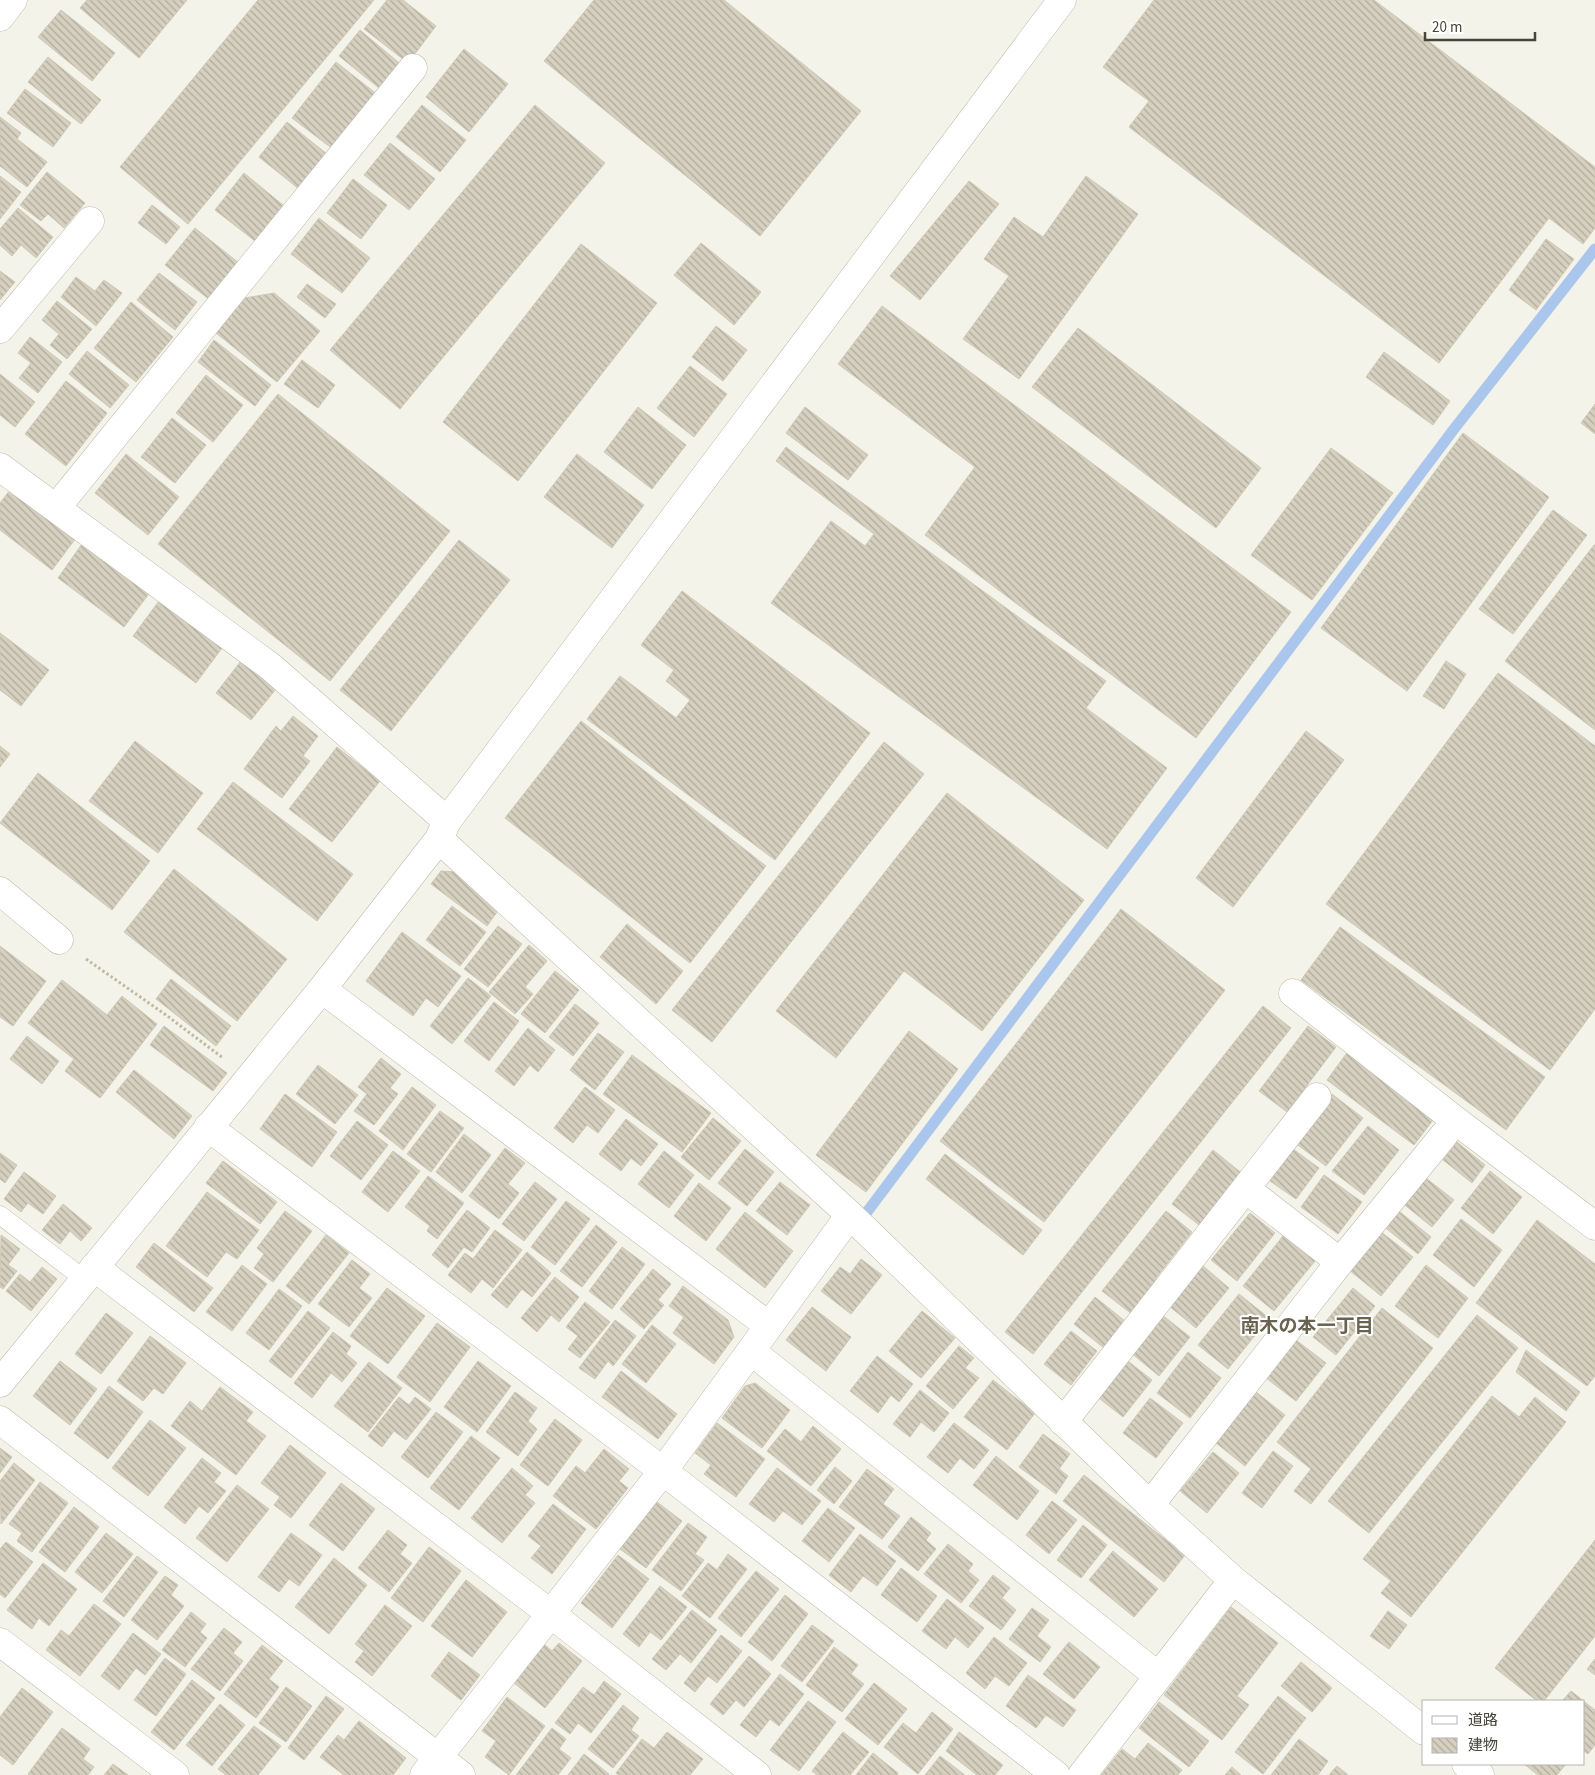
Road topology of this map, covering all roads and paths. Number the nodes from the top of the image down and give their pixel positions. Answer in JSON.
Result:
{"nodes":[{"id":1,"x":13,"y":0,"type":"edge"},
{"id":2,"x":1062,"y":0,"type":"edge"},
{"id":3,"x":0,"y":17,"type":"edge"},
{"id":4,"x":413,"y":68,"type":"dead end"},
{"id":5,"x":90,"y":221,"type":"dead end"},
{"id":6,"x":0,"y":329,"type":"edge"},
{"id":7,"x":0,"y":466,"type":"edge"},
{"id":8,"x":56,"y":508,"type":"junction"},
{"id":9,"x":443,"y":830,"type":"junction"},
{"id":10,"x":0,"y":891,"type":"edge"},
{"id":11,"x":59,"y":940,"type":"joint"},
{"id":12,"x":322,"y":990,"type":"junction"},
{"id":13,"x":1293,"y":993,"type":"dead end"},
{"id":14,"x":249,"y":1078,"type":"junction"},
{"id":15,"x":1317,"y":1097,"type":"dead end"},
{"id":16,"x":208,"y":1127,"type":"junction"},
{"id":17,"x":1444,"y":1135,"type":"dead end"},
{"id":18,"x":1246,"y":1189,"type":"junction"},
{"id":19,"x":850,"y":1215,"type":"junction"},
{"id":20,"x":0,"y":1216,"type":"edge"},
{"id":21,"x":1595,"y":1226,"type":"edge"},
{"id":22,"x":1340,"y":1262,"type":"junction"},
{"id":23,"x":89,"y":1273,"type":"junction"},
{"id":24,"x":769,"y":1326,"type":"junction"},
{"id":25,"x":751,"y":1350,"type":"junction"},
{"id":26,"x":0,"y":1383,"type":"edge"},
{"id":27,"x":0,"y":1420,"type":"edge"},
{"id":28,"x":1063,"y":1422,"type":"junction"},
{"id":29,"x":663,"y":1471,"type":"junction"},
{"id":30,"x":1150,"y":1505,"type":"junction"},
{"id":31,"x":1233,"y":1580,"type":"junction"},
{"id":32,"x":550,"y":1614,"type":"junction"},
{"id":33,"x":0,"y":1642,"type":"edge"},
{"id":34,"x":1158,"y":1676,"type":"junction"},
{"id":35,"x":1422,"y":1728,"type":"edge"},
{"id":36,"x":1467,"y":1765,"type":"edge"},
{"id":37,"x":431,"y":1766,"type":"edge"},
{"id":38,"x":175,"y":1775,"type":"edge"},
{"id":39,"x":461,"y":1775,"type":"edge"},
{"id":40,"x":757,"y":1775,"type":"edge"},
{"id":41,"x":1056,"y":1775,"type":"edge"},
{"id":42,"x":1082,"y":1775,"type":"edge"},
{"id":43,"x":1480,"y":1775,"type":"edge"}],
"edges":[{"from":1,"to":3,"type":"street"},
{"from":2,"to":9,"type":"street"},
{"from":4,"to":8,"type":"street"},
{"from":5,"to":6,"type":"street"},
{"from":7,"to":8,"type":"street"},
{"from":8,"to":9,"type":"street"},
{"from":9,"to":12,"type":"street"},
{"from":9,"to":19,"type":"street"},
{"from":10,"to":11,"type":"street"},
{"from":11,"to":14,"type":"path"},
{"from":12,"to":14,"type":"street"},
{"from":12,"to":24,"type":"street"},
{"from":13,"to":21,"type":"street"},
{"from":14,"to":16,"type":"street"},
{"from":15,"to":18,"type":"street"},
{"from":16,"to":23,"type":"street"},
{"from":16,"to":29,"type":"street"},
{"from":17,"to":22,"type":"street"},
{"from":18,"to":22,"type":"street"},
{"from":18,"to":28,"type":"street"},
{"from":19,"to":24,"type":"street"},
{"from":19,"to":28,"type":"street"},
{"from":20,"to":23,"type":"lane"},
{"from":22,"to":30,"type":"street"},
{"from":23,"to":26,"type":"street"},
{"from":23,"to":32,"type":"street"},
{"from":24,"to":25,"type":"street"},
{"from":25,"to":29,"type":"street"},
{"from":25,"to":34,"type":"street"},
{"from":27,"to":37,"type":"street"},
{"from":28,"to":30,"type":"street"},
{"from":29,"to":32,"type":"street"},
{"from":29,"to":41,"type":"street"},
{"from":30,"to":31,"type":"street"},
{"from":31,"to":34,"type":"street"},
{"from":31,"to":35,"type":"street"},
{"from":32,"to":37,"type":"street"},
{"from":32,"to":40,"type":"street"},
{"from":33,"to":38,"type":"street"},
{"from":34,"to":42,"type":"street"},
{"from":36,"to":43,"type":"street"},
{"from":37,"to":39,"type":"street"}]}
